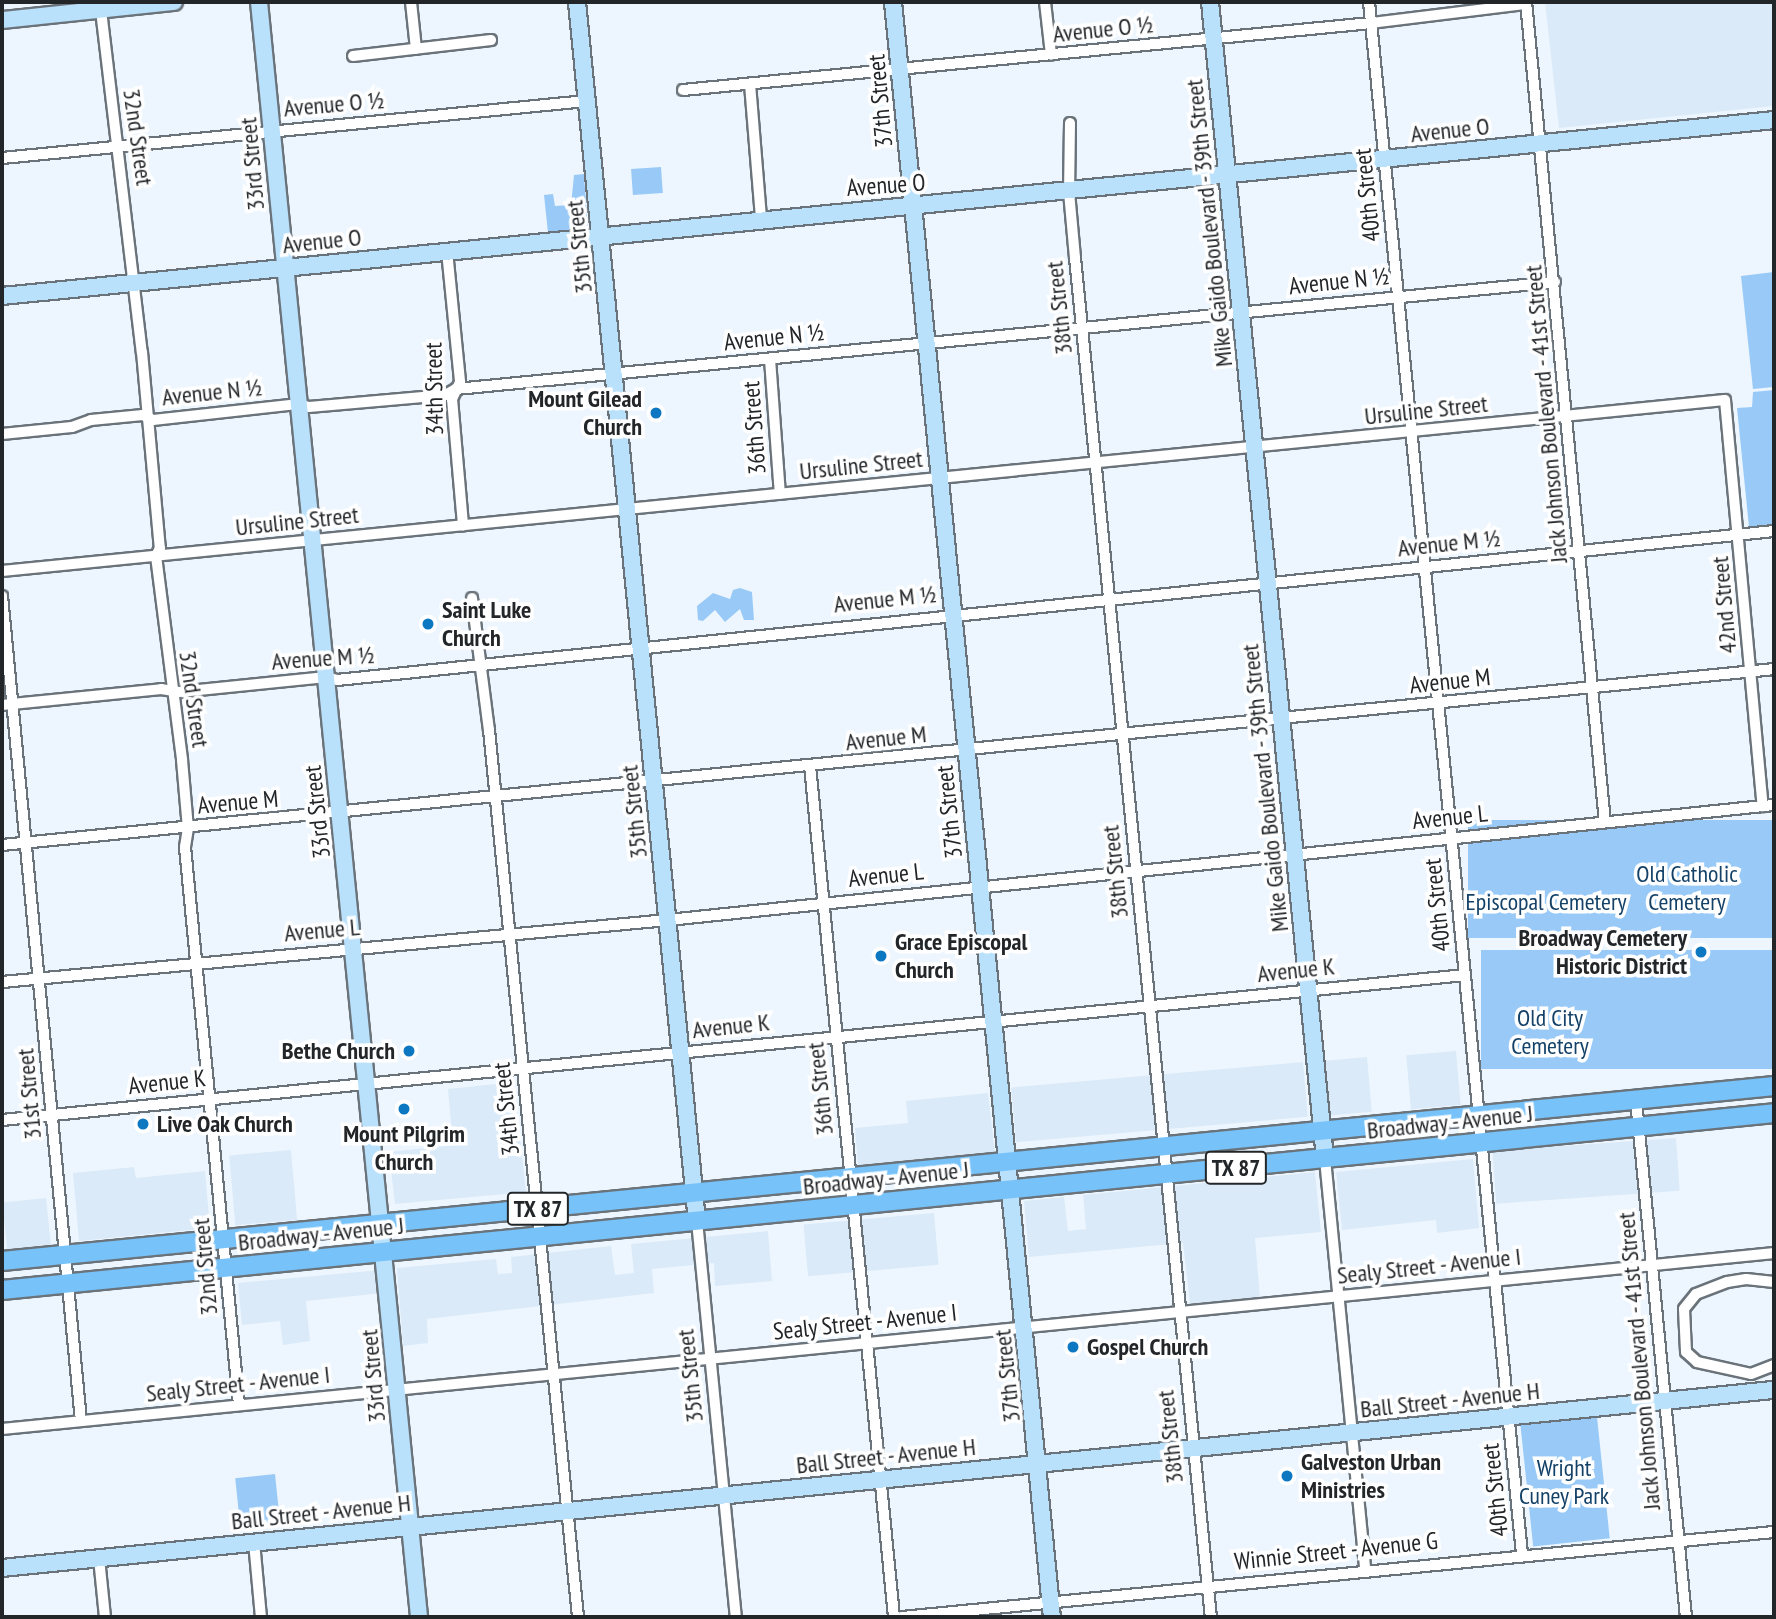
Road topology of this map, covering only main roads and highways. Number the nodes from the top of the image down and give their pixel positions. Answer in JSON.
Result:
{"nodes":[{"id":1,"x":174,"y":2,"type":"edge"},
{"id":2,"x":259,"y":2,"type":"edge"},
{"id":3,"x":577,"y":2,"type":"edge"},
{"id":4,"x":893,"y":2,"type":"edge"},
{"id":5,"x":1210,"y":2,"type":"edge"},
{"id":6,"x":100,"y":6,"type":"edge"},
{"id":7,"x":2,"y":20,"type":"edge"},
{"id":8,"x":1774,"y":120,"type":"edge"},
{"id":9,"x":1227,"y":177,"type":"junction"},
{"id":10,"x":913,"y":206,"type":"junction"},
{"id":11,"x":600,"y":235,"type":"junction"},
{"id":12,"x":284,"y":267,"type":"junction"},
{"id":13,"x":2,"y":296,"type":"edge"},
{"id":14,"x":1774,"y":1086,"type":"edge"},
{"id":15,"x":1774,"y":1113,"type":"edge"},
{"id":16,"x":1322,"y":1131,"type":"junction"},
{"id":17,"x":1325,"y":1159,"type":"junction"},
{"id":18,"x":1009,"y":1163,"type":"junction"},
{"id":19,"x":1012,"y":1190,"type":"junction"},
{"id":20,"x":695,"y":1194,"type":"junction"},
{"id":21,"x":697,"y":1221,"type":"junction"},
{"id":22,"x":381,"y":1224,"type":"junction"},
{"id":23,"x":384,"y":1252,"type":"junction"},
{"id":24,"x":2,"y":1261,"type":"edge"},
{"id":25,"x":2,"y":1290,"type":"edge"},
{"id":26,"x":1774,"y":1390,"type":"edge"},
{"id":27,"x":1039,"y":1463,"type":"junction"},
{"id":28,"x":410,"y":1526,"type":"junction"},
{"id":29,"x":2,"y":1568,"type":"edge"},
{"id":30,"x":1051,"y":1610,"type":"edge"},
{"id":31,"x":419,"y":1617,"type":"edge"}],
"edges":[{"from":1,"to":6,"type":"main road"},
{"from":2,"to":12,"type":"main road","name":"33rd Street"},
{"from":3,"to":11,"type":"main road","name":"35th Street"},
{"from":4,"to":10,"type":"main road","name":"37th Street"},
{"from":5,"to":9,"type":"main road","name":"Mike Gaido Boulevard - 39th Street"},
{"from":6,"to":7,"type":"main road"},
{"from":8,"to":9,"type":"main road","name":"Avenue O"},
{"from":9,"to":10,"type":"main road","name":"Avenue O"},
{"from":9,"to":16,"type":"main road","name":"Mike Gaido Boulevard - 39th Street"},
{"from":10,"to":11,"type":"main road","name":"Avenue O"},
{"from":10,"to":18,"type":"main road","name":"37th Street"},
{"from":11,"to":12,"type":"main road","name":"Avenue O"},
{"from":11,"to":20,"type":"main road","name":"35th Street"},
{"from":12,"to":13,"type":"main road","name":"Avenue O"},
{"from":12,"to":22,"type":"main road","name":"33rd Street"},
{"from":14,"to":16,"type":"main road","name":"Broadway - Avenue J","number":"TX 87"},
{"from":15,"to":17,"type":"main road","name":"Broadway - Avenue J","number":"TX 87"},
{"from":16,"to":17,"type":"main road","name":"Mike Gaido Boulevard - 39th Street"},
{"from":16,"to":18,"type":"main road","name":"Broadway - Avenue J","number":"TX 87"},
{"from":17,"to":19,"type":"main road","name":"Broadway - Avenue J","number":"TX 87"},
{"from":18,"to":19,"type":"main road","name":"37th Street"},
{"from":18,"to":20,"type":"main road","name":"Broadway - Avenue J","number":"TX 87"},
{"from":19,"to":21,"type":"main road","name":"Broadway - Avenue J","number":"TX 87"},
{"from":19,"to":27,"type":"main road","name":"37th Street"},
{"from":20,"to":21,"type":"main road","name":"35th Street"},
{"from":20,"to":22,"type":"main road","name":"Broadway - Avenue J","number":"TX 87"},
{"from":21,"to":23,"type":"main road","name":"Broadway - Avenue J","number":"TX 87"},
{"from":22,"to":23,"type":"main road","name":"33rd Street"},
{"from":22,"to":24,"type":"main road","name":"Broadway - Avenue J","number":"TX 87"},
{"from":23,"to":25,"type":"main road","name":"Broadway - Avenue J","number":"TX 87"},
{"from":23,"to":28,"type":"main road","name":"33rd Street"},
{"from":26,"to":27,"type":"main road","name":"Ball Street - Avenue H"},
{"from":27,"to":28,"type":"main road","name":"Ball Street - Avenue H"},
{"from":27,"to":30,"type":"main road","name":"37th Street"},
{"from":28,"to":29,"type":"main road","name":"Ball Street - Avenue H"},
{"from":28,"to":31,"type":"main road","name":"33rd Street"}]}
